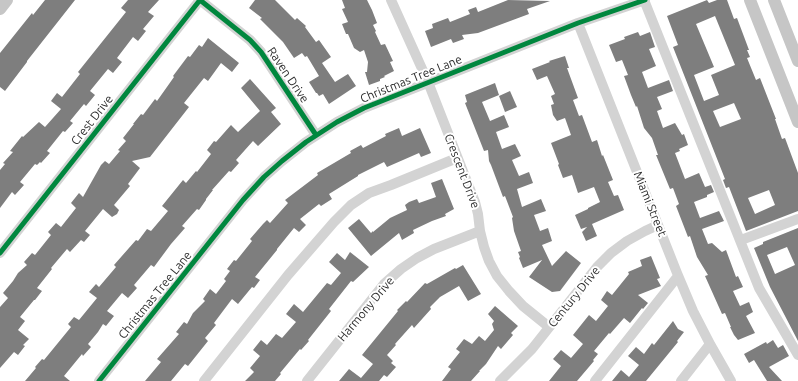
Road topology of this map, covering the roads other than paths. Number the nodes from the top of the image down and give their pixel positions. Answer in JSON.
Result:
{"nodes":[{"id":1,"x":7,"y":0,"type":"edge"},
{"id":2,"x":200,"y":0,"type":"edge"},
{"id":3,"x":391,"y":0,"type":"edge"},
{"id":4,"x":644,"y":0,"type":"edge"},
{"id":5,"x":750,"y":0,"type":"edge"},
{"id":6,"x":774,"y":0,"type":"edge"},
{"id":7,"x":0,"y":9,"type":"edge"},
{"id":8,"x":578,"y":23,"type":"junction"},
{"id":9,"x":798,"y":61,"type":"edge"},
{"id":10,"x":428,"y":82,"type":"junction"},
{"id":11,"x":798,"y":122,"type":"edge"},
{"id":12,"x":316,"y":135,"type":"junction"},
{"id":13,"x":457,"y":158,"type":"junction"},
{"id":14,"x":798,"y":219,"type":"edge"},
{"id":15,"x":658,"y":225,"type":"junction"},
{"id":16,"x":480,"y":231,"type":"junction"},
{"id":17,"x":740,"y":240,"type":"junction"},
{"id":18,"x":0,"y":253,"type":"edge"},
{"id":19,"x":678,"y":276,"type":"junction"},
{"id":20,"x":549,"y":327,"type":"junction"},
{"id":21,"x":710,"y":344,"type":"junction"},
{"id":22,"x":798,"y":355,"type":"edge"},
{"id":23,"x":99,"y":381,"type":"edge"},
{"id":24,"x":204,"y":381,"type":"edge"},
{"id":25,"x":307,"y":381,"type":"edge"},
{"id":26,"x":500,"y":381,"type":"edge"},
{"id":27,"x":595,"y":381,"type":"edge"},
{"id":28,"x":681,"y":381,"type":"edge"},
{"id":29,"x":730,"y":381,"type":"edge"}],
"edges":[{"from":1,"to":7,"type":"main road"},
{"from":2,"to":12,"type":"street","name":"Raven Drive"},
{"from":2,"to":18,"type":"street","name":"Crest Drive"},
{"from":3,"to":10,"type":"street","name":"Crescent Drive"},
{"from":4,"to":8,"type":"street","name":"Christmas Tree Lane"},
{"from":4,"to":17,"type":"street"},
{"from":5,"to":11,"type":"main road"},
{"from":6,"to":9,"type":"main road"},
{"from":8,"to":10,"type":"street","name":"Christmas Tree Lane"},
{"from":8,"to":15,"type":"street","name":"Miami Street"},
{"from":10,"to":12,"type":"street","name":"Christmas Tree Lane"},
{"from":10,"to":13,"type":"street","name":"Crescent Drive"},
{"from":12,"to":23,"type":"street","name":"Christmas Tree Lane"},
{"from":13,"to":16,"type":"street","name":"Crescent Drive"},
{"from":13,"to":24,"type":"street"},
{"from":14,"to":17,"type":"street"},
{"from":15,"to":19,"type":"street","name":"Miami Street"},
{"from":15,"to":20,"type":"street","name":"Century Drive"},
{"from":16,"to":20,"type":"street","name":"Crescent Drive"},
{"from":16,"to":25,"type":"street","name":"Harmony Drive"},
{"from":17,"to":22,"type":"street"},
{"from":19,"to":21,"type":"street","name":"Miami Street"},
{"from":19,"to":27,"type":"street"},
{"from":20,"to":26,"type":"street","name":"Century Drive"},
{"from":21,"to":28,"type":"street"},
{"from":21,"to":29,"type":"street","name":"Miami Street"}]}
